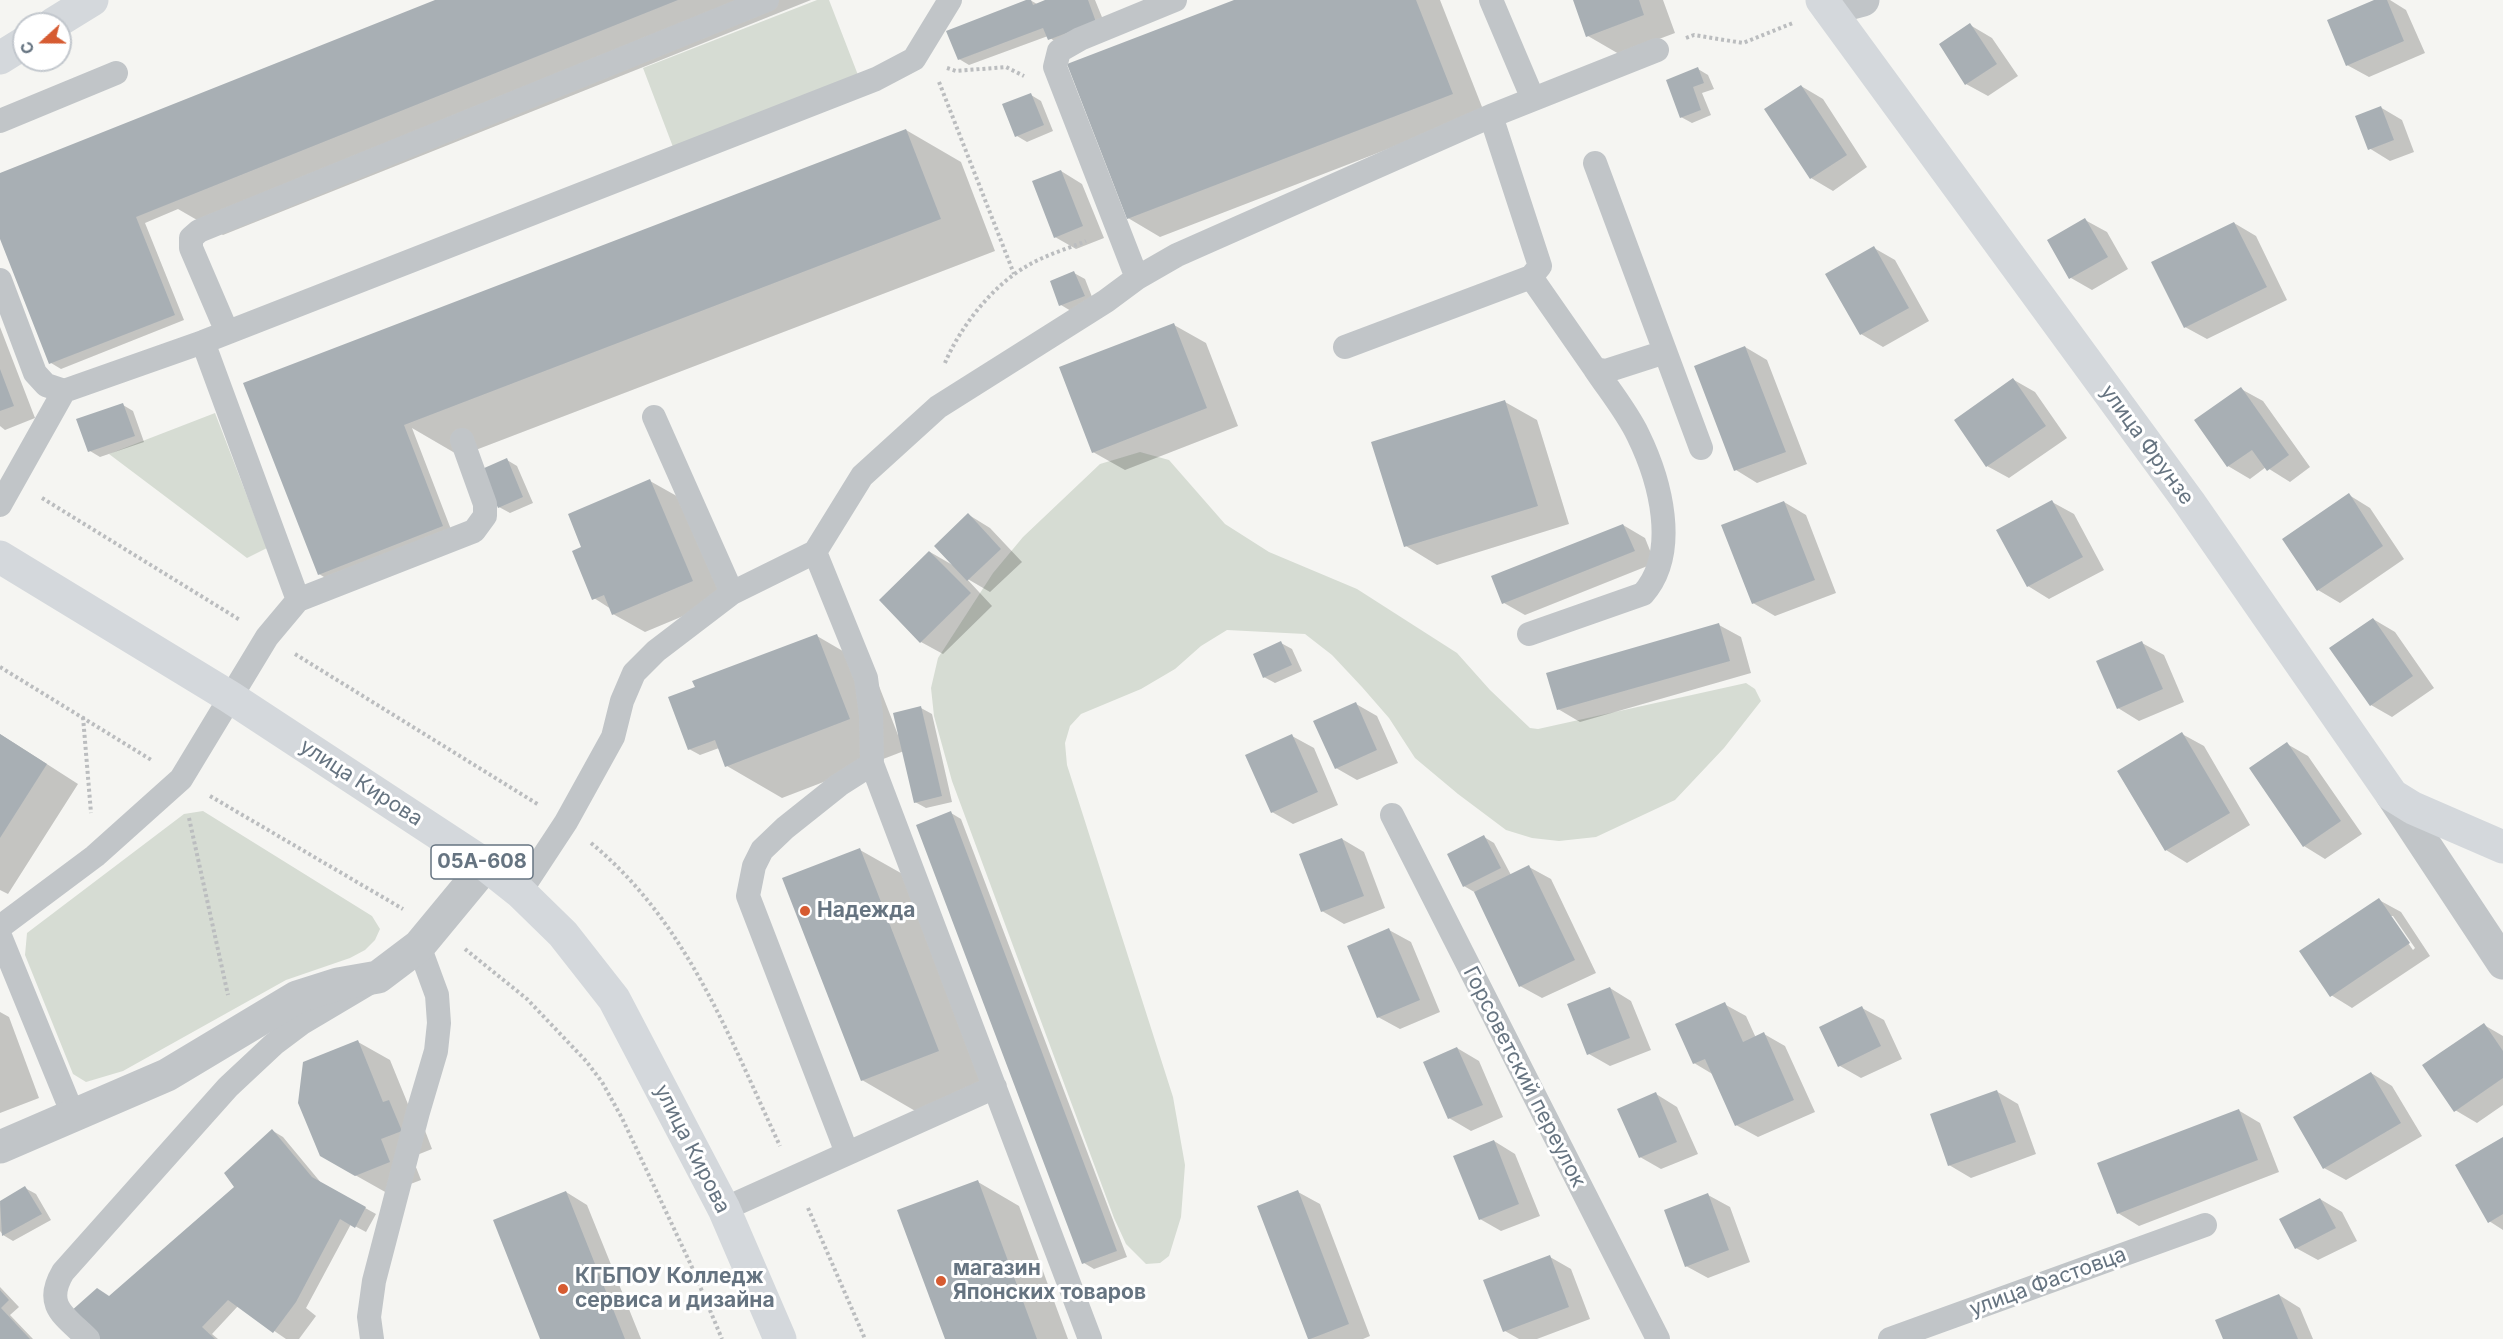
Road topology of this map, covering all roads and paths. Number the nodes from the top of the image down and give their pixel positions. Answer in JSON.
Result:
{"nodes":[{"id":1,"x":92,"y":0,"type":"edge"},
{"id":2,"x":767,"y":0,"type":"edge"},
{"id":3,"x":950,"y":0,"type":"edge"},
{"id":4,"x":1175,"y":0,"type":"edge"},
{"id":5,"x":1491,"y":0,"type":"edge"},
{"id":6,"x":1863,"y":0,"type":"edge"},
{"id":7,"x":1826,"y":5,"type":"edge"},
{"id":8,"x":72,"y":12,"type":"edge"},
{"id":9,"x":1657,"y":50,"type":"joint"},
{"id":10,"x":923,"y":62,"type":"junction"},
{"id":11,"x":116,"y":73,"type":"dead end"},
{"id":12,"x":1027,"y":77,"type":"dead end"},
{"id":13,"x":1533,"y":99,"type":"junction"},
{"id":14,"x":1491,"y":116,"type":"junction"},
{"id":15,"x":0,"y":122,"type":"edge"},
{"id":16,"x":1595,"y":163,"type":"dead end"},
{"id":17,"x":1095,"y":237,"type":"dead end"},
{"id":18,"x":1014,"y":274,"type":"junction"},
{"id":19,"x":1531,"y":277,"type":"junction"},
{"id":20,"x":1137,"y":278,"type":"junction"},
{"id":21,"x":0,"y":280,"type":"edge"},
{"id":22,"x":227,"y":332,"type":"junction"},
{"id":23,"x":203,"y":342,"type":"junction"},
{"id":24,"x":1345,"y":347,"type":"dead end"},
{"id":25,"x":1665,"y":352,"type":"junction"},
{"id":26,"x":1595,"y":369,"type":"junction"},
{"id":27,"x":64,"y":391,"type":"junction"},
{"id":28,"x":938,"y":407,"type":"junction"},
{"id":29,"x":654,"y":417,"type":"dead end"},
{"id":30,"x":462,"y":440,"type":"dead end"},
{"id":31,"x":1701,"y":448,"type":"dead end"},
{"id":32,"x":0,"y":505,"type":"edge"},
{"id":33,"x":815,"y":552,"type":"junction"},
{"id":34,"x":0,"y":557,"type":"edge"},
{"id":35,"x":732,"y":593,"type":"junction"},
{"id":36,"x":298,"y":600,"type":"junction"},
{"id":37,"x":1529,"y":634,"type":"dead end"},
{"id":38,"x":0,"y":667,"type":"edge"},
{"id":39,"x":230,"y":697,"type":"junction"},
{"id":40,"x":83,"y":717,"type":"junction"},
{"id":41,"x":872,"y":764,"type":"junction"},
{"id":42,"x":181,"y":779,"type":"junction"},
{"id":43,"x":2392,"y":795,"type":"junction"},
{"id":44,"x":1392,"y":815,"type":"dead end"},
{"id":45,"x":2503,"y":847,"type":"edge"},
{"id":46,"x":95,"y":856,"type":"junction"},
{"id":47,"x":486,"y":865,"type":"junction"},
{"id":48,"x":520,"y":892,"type":"junction"},
{"id":49,"x":0,"y":927,"type":"edge"},
{"id":50,"x":0,"y":936,"type":"edge"},
{"id":51,"x":427,"y":937,"type":"junction"},
{"id":52,"x":2503,"y":963,"type":"edge"},
{"id":53,"x":378,"y":977,"type":"junction"},
{"id":54,"x":237,"y":1035,"type":"junction"},
{"id":55,"x":995,"y":1087,"type":"junction"},
{"id":56,"x":74,"y":1117,"type":"junction"},
{"id":57,"x":0,"y":1147,"type":"edge"},
{"id":58,"x":847,"y":1153,"type":"junction"},
{"id":59,"x":724,"y":1209,"type":"junction"},
{"id":60,"x":2205,"y":1225,"type":"dead end"},
{"id":61,"x":88,"y":1339,"type":"edge"},
{"id":62,"x":372,"y":1339,"type":"edge"},
{"id":63,"x":722,"y":1339,"type":"edge"},
{"id":64,"x":780,"y":1339,"type":"edge"},
{"id":65,"x":1090,"y":1339,"type":"edge"},
{"id":66,"x":1658,"y":1339,"type":"edge"},
{"id":67,"x":1890,"y":1339,"type":"edge"}],
"edges":[{"from":1,"to":8,"type":"main road"},
{"from":2,"to":22,"type":"lane"},
{"from":3,"to":10,"type":"lane"},
{"from":4,"to":20,"type":"lane"},
{"from":5,"to":13,"type":"lane"},
{"from":6,"to":7,"type":"street"},
{"from":7,"to":9,"type":"path"},
{"from":7,"to":43,"type":"main road","name":"улица Фрунзе"},
{"from":9,"to":13,"type":"lane"},
{"from":10,"to":12,"type":"path"},
{"from":10,"to":18,"type":"path"},
{"from":10,"to":22,"type":"lane"},
{"from":11,"to":15,"type":"lane"},
{"from":13,"to":14,"type":"lane"},
{"from":14,"to":19,"type":"lane"},
{"from":14,"to":20,"type":"lane"},
{"from":16,"to":25,"type":"lane"},
{"from":17,"to":18,"type":"path"},
{"from":18,"to":28,"type":"path"},
{"from":19,"to":24,"type":"lane"},
{"from":19,"to":26,"type":"lane"},
{"from":20,"to":28,"type":"lane"},
{"from":21,"to":27,"type":"lane"},
{"from":22,"to":23,"type":"lane"},
{"from":23,"to":27,"type":"lane"},
{"from":23,"to":36,"type":"lane"},
{"from":25,"to":26,"type":"lane"},
{"from":25,"to":31,"type":"lane"},
{"from":26,"to":37,"type":"lane"},
{"from":27,"to":32,"type":"lane"},
{"from":28,"to":33,"type":"lane"},
{"from":29,"to":35,"type":"lane"},
{"from":30,"to":36,"type":"lane"},
{"from":33,"to":35,"type":"lane"},
{"from":33,"to":41,"type":"lane"},
{"from":34,"to":39,"type":"main road","name":"улица Кирова","number":"05А-608"},
{"from":35,"to":48,"type":"lane"},
{"from":36,"to":39,"type":"lane"},
{"from":38,"to":40,"type":"path"},
{"from":39,"to":42,"type":"lane"},
{"from":39,"to":47,"type":"main road","name":"улица Кирова","number":"05А-608"},
{"from":40,"to":42,"type":"path"},
{"from":40,"to":46,"type":"path"},
{"from":41,"to":55,"type":"lane"},
{"from":41,"to":58,"type":"lane"},
{"from":42,"to":46,"type":"lane"},
{"from":42,"to":51,"type":"path"},
{"from":42,"to":54,"type":"path"},
{"from":43,"to":45,"type":"main road","name":"улица Фрунзе"},
{"from":43,"to":52,"type":"street"},
{"from":44,"to":66,"type":"lane","name":"Горсоветский переулок"},
{"from":46,"to":49,"type":"lane"},
{"from":47,"to":48,"type":"main road","name":"улица Кирова","number":"05А-608"},
{"from":47,"to":51,"type":"street"},
{"from":48,"to":59,"type":"main road","name":"улица Кирова","number":"05А-608"},
{"from":50,"to":56,"type":"lane"},
{"from":51,"to":53,"type":"street"},
{"from":51,"to":62,"type":"lane"},
{"from":51,"to":63,"type":"path"},
{"from":53,"to":54,"type":"street"},
{"from":53,"to":61,"type":"lane"},
{"from":54,"to":56,"type":"street"},
{"from":55,"to":58,"type":"lane"},
{"from":55,"to":65,"type":"lane"},
{"from":56,"to":57,"type":"street"},
{"from":58,"to":59,"type":"lane"},
{"from":59,"to":64,"type":"main road","name":"улица Кирова","number":"05А-608"},
{"from":60,"to":67,"type":"lane","name":"улица Фастовца"}]}
